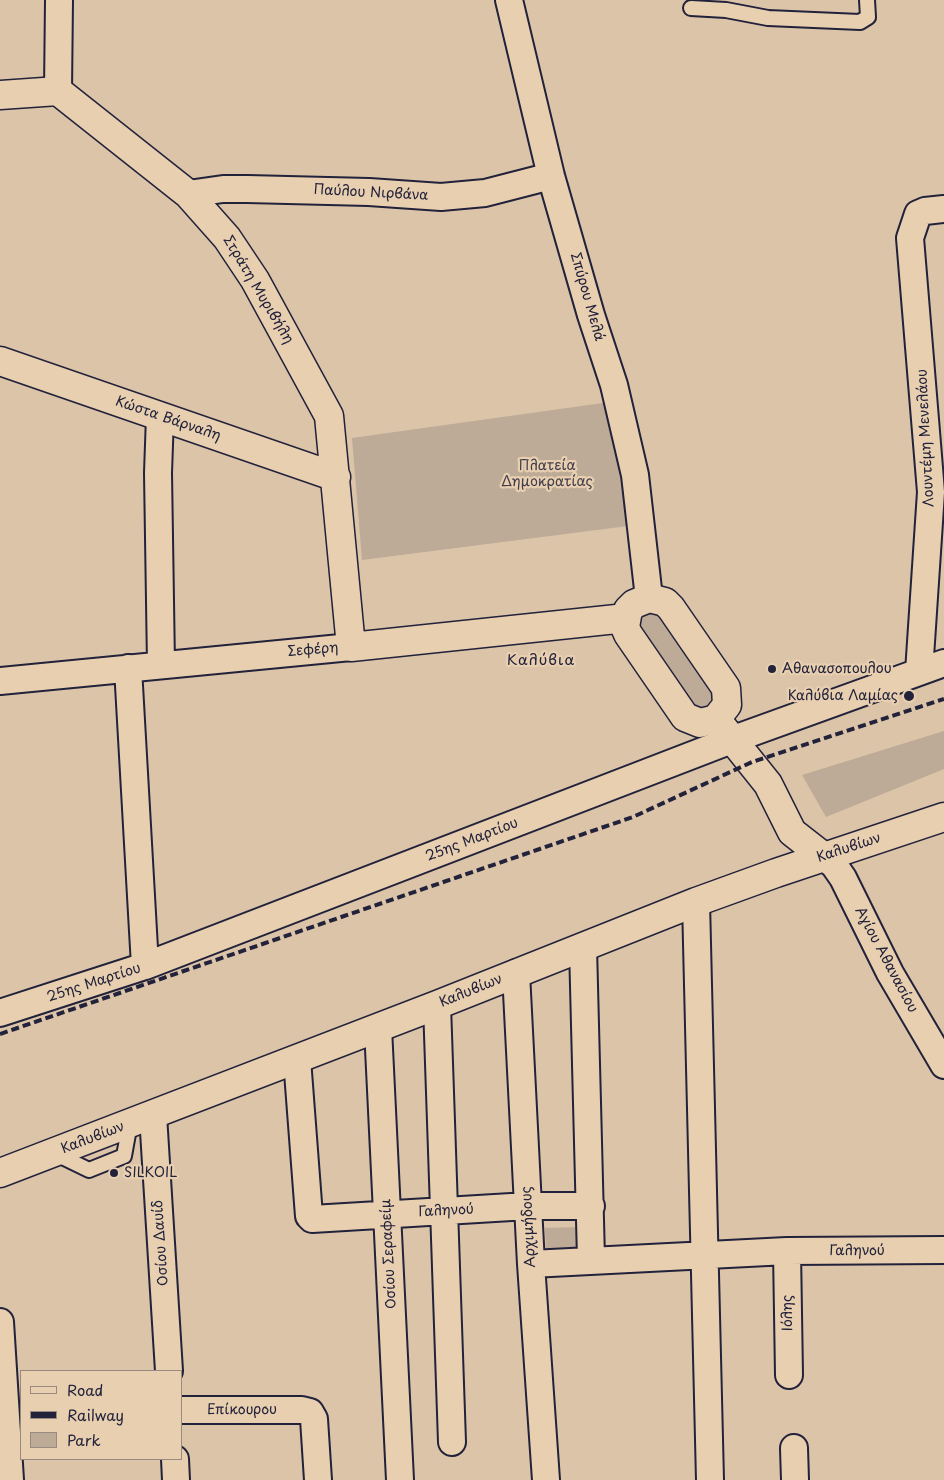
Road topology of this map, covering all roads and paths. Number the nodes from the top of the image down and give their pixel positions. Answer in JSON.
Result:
{"nodes":[{"id":1,"x":59,"y":0,"type":"edge"},
{"id":2,"x":509,"y":0,"type":"edge"},
{"id":3,"x":867,"y":6,"type":"edge"},
{"id":4,"x":691,"y":8,"type":"dead end"},
{"id":5,"x":58,"y":91,"type":"junction"},
{"id":6,"x":0,"y":95,"type":"edge"},
{"id":7,"x":551,"y":176,"type":"junction"},
{"id":8,"x":188,"y":194,"type":"junction"},
{"id":9,"x":934,"y":210,"type":"edge"},
{"id":10,"x":0,"y":362,"type":"edge"},
{"id":11,"x":934,"y":389,"type":"edge"},
{"id":12,"x":160,"y":416,"type":"junction"},
{"id":13,"x":336,"y":477,"type":"junction"},
{"id":14,"x":649,"y":598,"type":"junction"},
{"id":15,"x":626,"y":618,"type":"junction"},
{"id":16,"x":351,"y":646,"type":"junction"},
{"id":17,"x":944,"y":664,"type":"edge"},
{"id":18,"x":161,"y":665,"type":"junction"},
{"id":19,"x":128,"y":668,"type":"junction"},
{"id":20,"x":919,"y":672,"type":"junction"},
{"id":21,"x":0,"y":681,"type":"edge"},
{"id":22,"x":716,"y":719,"type":"junction"},
{"id":23,"x":734,"y":739,"type":"junction"},
{"id":24,"x":944,"y":817,"type":"edge"},
{"id":25,"x":824,"y":856,"type":"junction"},
{"id":26,"x":696,"y":902,"type":"junction"},
{"id":27,"x":583,"y":947,"type":"junction"},
{"id":28,"x":146,"y":966,"type":"junction"},
{"id":29,"x":516,"y":973,"type":"junction"},
{"id":30,"x":437,"y":1005,"type":"junction"},
{"id":31,"x":0,"y":1013,"type":"edge"},
{"id":32,"x":378,"y":1028,"type":"junction"},
{"id":33,"x":297,"y":1060,"type":"junction"},
{"id":34,"x":944,"y":1065,"type":"edge"},
{"id":35,"x":141,"y":1119,"type":"junction"},
{"id":36,"x":0,"y":1173,"type":"edge"},
{"id":37,"x":528,"y":1206,"type":"junction"},
{"id":38,"x":591,"y":1206,"type":"junction"},
{"id":39,"x":444,"y":1212,"type":"junction"},
{"id":40,"x":387,"y":1214,"type":"junction"},
{"id":41,"x":944,"y":1250,"type":"edge"},
{"id":42,"x":787,"y":1251,"type":"junction"},
{"id":43,"x":705,"y":1254,"type":"junction"},
{"id":44,"x":591,"y":1259,"type":"junction"},
{"id":45,"x":531,"y":1264,"type":"junction"},
{"id":46,"x":0,"y":1322,"type":"edge"},
{"id":47,"x":169,"y":1370,"type":"edge"},
{"id":48,"x":789,"y":1375,"type":"dead end"},
{"id":49,"x":182,"y":1410,"type":"edge"},
{"id":50,"x":14,"y":1420,"type":"edge"},
{"id":51,"x":452,"y":1442,"type":"dead end"},
{"id":52,"x":794,"y":1448,"type":"dead end"},
{"id":53,"x":175,"y":1460,"type":"edge"},
{"id":54,"x":10,"y":1480,"type":"edge"},
{"id":55,"x":176,"y":1480,"type":"edge"},
{"id":56,"x":318,"y":1480,"type":"edge"},
{"id":57,"x":400,"y":1480,"type":"edge"},
{"id":58,"x":546,"y":1480,"type":"edge"},
{"id":59,"x":710,"y":1480,"type":"edge"},
{"id":60,"x":795,"y":1480,"type":"edge"}],
"edges":[{"from":1,"to":5,"type":"street"},
{"from":2,"to":7,"type":"street","name":"Σπύρου Μελά"},
{"from":3,"to":4,"type":"lane"},
{"from":5,"to":6,"type":"street"},
{"from":5,"to":8,"type":"street","name":"Στράτη Μυριβήλη"},
{"from":7,"to":8,"type":"street","name":"Παύλου Νιρβάνα"},
{"from":7,"to":14,"type":"street","name":"Σπύρου Μελά"},
{"from":8,"to":13,"type":"street","name":"Στράτη Μυριβήλη"},
{"from":9,"to":11,"type":"street","name":"Λουντέμη Μενελάου"},
{"from":10,"to":12,"type":"street","name":"Κώστα Βάρναλη"},
{"from":11,"to":20,"type":"street","name":"Λουντέμη Μενελάου"},
{"from":12,"to":13,"type":"street","name":"Κώστα Βάρναλη"},
{"from":12,"to":18,"type":"street"},
{"from":13,"to":16,"type":"street","name":"Στράτη Μυριβήλη"},
{"from":14,"to":15,"type":"street"},
{"from":14,"to":22,"type":"street"},
{"from":15,"to":16,"type":"street","name":"Σεφέρη"},
{"from":15,"to":22,"type":"street"},
{"from":16,"to":18,"type":"street","name":"Σεφέρη"},
{"from":17,"to":20,"type":"street","name":"25ης Μαρτίου"},
{"from":18,"to":19,"type":"street","name":"Σεφέρη"},
{"from":19,"to":21,"type":"street","name":"Σεφέρη"},
{"from":19,"to":28,"type":"street"},
{"from":20,"to":23,"type":"street","name":"25ης Μαρτίου"},
{"from":22,"to":23,"type":"street"},
{"from":23,"to":25,"type":"street"},
{"from":23,"to":28,"type":"street","name":"25ης Μαρτίου"},
{"from":24,"to":25,"type":"street","name":"Καλυβίων"},
{"from":25,"to":26,"type":"street","name":"Καλυβίων"},
{"from":25,"to":34,"type":"street","name":"Αγίου Αθανασίου"},
{"from":26,"to":27,"type":"street","name":"Καλυβίων"},
{"from":26,"to":43,"type":"street"},
{"from":27,"to":29,"type":"street","name":"Καλυβίων"},
{"from":27,"to":38,"type":"street"},
{"from":28,"to":31,"type":"street","name":"25ης Μαρτίου"},
{"from":29,"to":30,"type":"street","name":"Καλυβίων"},
{"from":29,"to":37,"type":"street","name":"Αρχιμήδους"},
{"from":30,"to":32,"type":"street","name":"Καλυβίων"},
{"from":30,"to":39,"type":"street"},
{"from":32,"to":33,"type":"street","name":"Καλυβίων"},
{"from":32,"to":40,"type":"street","name":"Οσίου Σεραφείμ"},
{"from":33,"to":35,"type":"street","name":"Καλυβίων"},
{"from":33,"to":40,"type":"street","name":"Γαληνού"},
{"from":35,"to":36,"type":"street","name":"Καλυβίων"},
{"from":35,"to":47,"type":"street","name":"Οσίου Δαυίδ"},
{"from":37,"to":38,"type":"street","name":"Γαληνού"},
{"from":37,"to":39,"type":"street","name":"Γαληνού"},
{"from":37,"to":45,"type":"street","name":"Αρχιμήδους"},
{"from":38,"to":44,"type":"street"},
{"from":39,"to":40,"type":"street","name":"Γαληνού"},
{"from":39,"to":51,"type":"street"},
{"from":40,"to":57,"type":"street","name":"Οσίου Σεραφείμ"},
{"from":41,"to":42,"type":"street","name":"Γαληνού"},
{"from":42,"to":43,"type":"street","name":"Γαληνού"},
{"from":42,"to":48,"type":"street","name":"Ιόλης"},
{"from":43,"to":44,"type":"street","name":"Γαληνού"},
{"from":43,"to":59,"type":"street"},
{"from":44,"to":45,"type":"street","name":"Γαληνού"},
{"from":45,"to":58,"type":"street","name":"Αρχιμήδους"},
{"from":46,"to":50,"type":"street"},
{"from":49,"to":56,"type":"street","name":"Επίκουρου"},
{"from":50,"to":54,"type":"street"},
{"from":52,"to":60,"type":"street"},
{"from":53,"to":55,"type":"street"}]}
